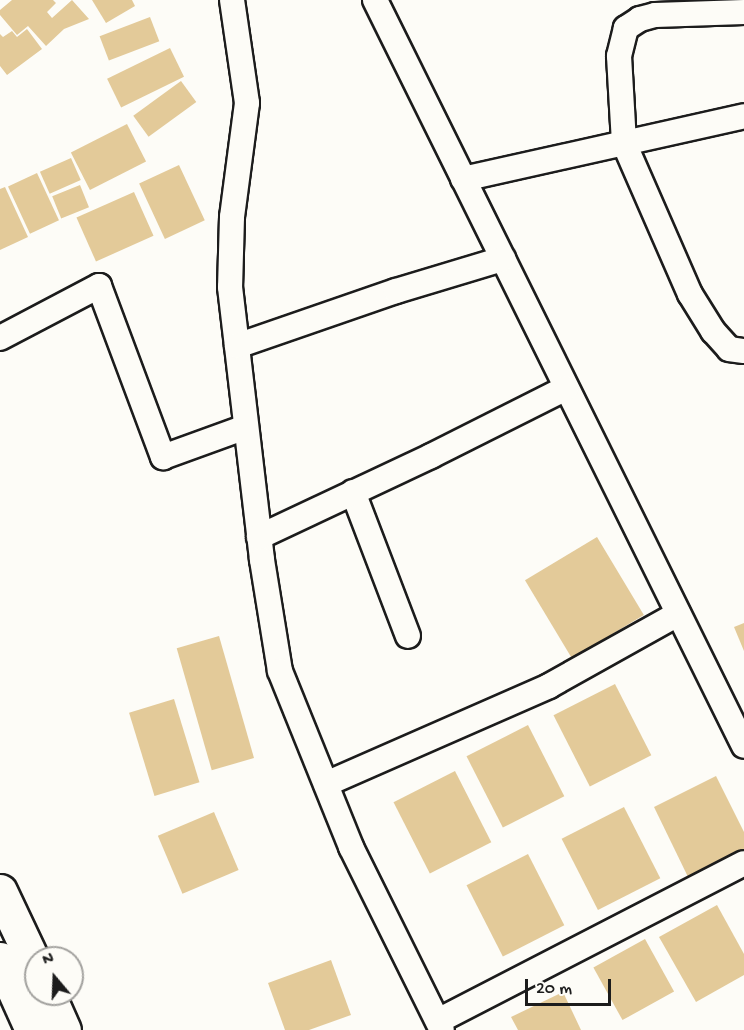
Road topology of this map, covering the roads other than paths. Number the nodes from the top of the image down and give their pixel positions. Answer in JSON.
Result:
{"nodes":[{"id":1,"x":232,"y":0,"type":"edge"},
{"id":2,"x":375,"y":0,"type":"edge"},
{"id":3,"x":744,"y":12,"type":"edge"},
{"id":4,"x":744,"y":116,"type":"edge"},
{"id":5,"x":624,"y":143,"type":"junction"},
{"id":6,"x":463,"y":179,"type":"junction"},
{"id":7,"x":503,"y":259,"type":"junction"},
{"id":8,"x":0,"y":338,"type":"edge"},
{"id":9,"x":237,"y":346,"type":"junction"},
{"id":10,"x":744,"y":351,"type":"edge"},
{"id":11,"x":566,"y":388,"type":"junction"},
{"id":12,"x":246,"y":427,"type":"junction"},
{"id":13,"x":353,"y":492,"type":"junction"},
{"id":14,"x":259,"y":537,"type":"junction"},
{"id":15,"x":678,"y":614,"type":"junction"},
{"id":16,"x":408,"y":636,"type":"dead end"},
{"id":17,"x":744,"y":746,"type":"edge"},
{"id":18,"x":326,"y":784,"type":"junction"},
{"id":19,"x":744,"y":863,"type":"edge"},
{"id":20,"x":0,"y":891,"type":"edge"},
{"id":21,"x":26,"y":946,"type":"edge"},
{"id":22,"x":0,"y":959,"type":"edge"},
{"id":23,"x":53,"y":1006,"type":"edge"},
{"id":24,"x":440,"y":1026,"type":"edge"},
{"id":25,"x":32,"y":1030,"type":"edge"},
{"id":26,"x":64,"y":1030,"type":"edge"}],
"edges":[{"from":1,"to":9,"type":"street"},
{"from":2,"to":6,"type":"street"},
{"from":3,"to":5,"type":"street"},
{"from":4,"to":5,"type":"street"},
{"from":5,"to":6,"type":"street"},
{"from":5,"to":10,"type":"street"},
{"from":6,"to":7,"type":"street"},
{"from":7,"to":9,"type":"street"},
{"from":7,"to":11,"type":"street"},
{"from":8,"to":12,"type":"street"},
{"from":9,"to":12,"type":"street"},
{"from":11,"to":13,"type":"street"},
{"from":11,"to":15,"type":"street"},
{"from":12,"to":14,"type":"street"},
{"from":13,"to":14,"type":"street"},
{"from":13,"to":16,"type":"street"},
{"from":14,"to":18,"type":"street"},
{"from":15,"to":17,"type":"street"},
{"from":15,"to":18,"type":"street"},
{"from":18,"to":24,"type":"street"},
{"from":19,"to":24,"type":"street"},
{"from":20,"to":21,"type":"main road"},
{"from":22,"to":25,"type":"main road"},
{"from":23,"to":26,"type":"main road"}]}
